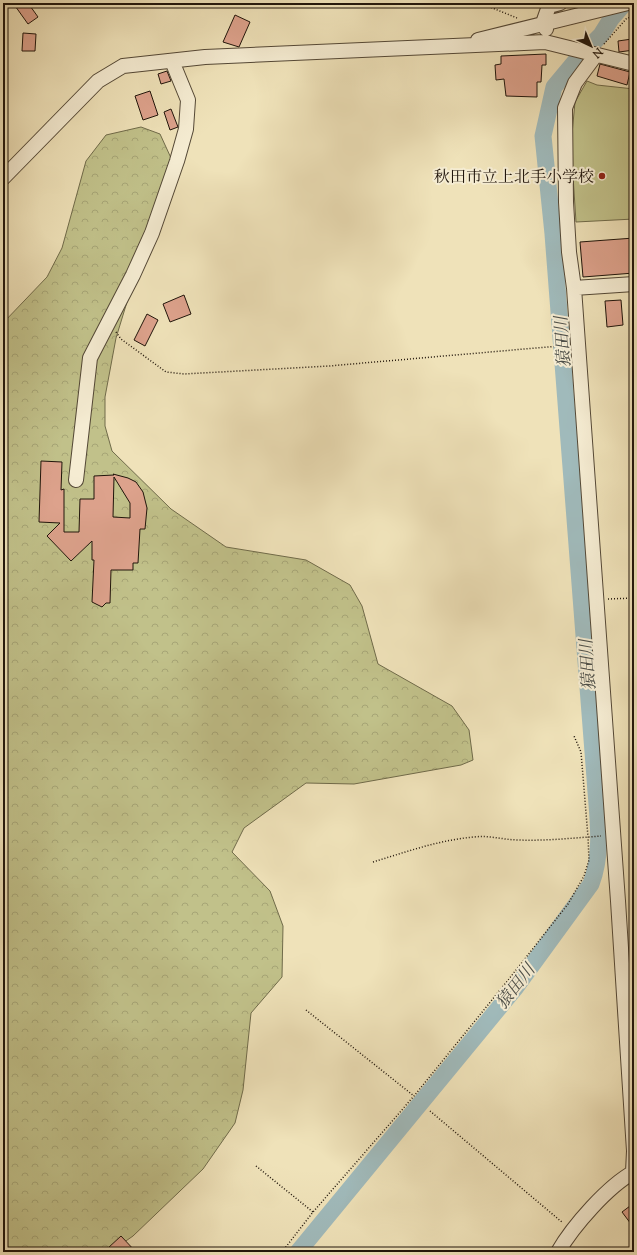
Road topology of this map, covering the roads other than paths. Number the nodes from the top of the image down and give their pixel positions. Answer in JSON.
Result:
{"nodes":[{"id":1,"x":560,"y":3,"type":"edge"},
{"id":2,"x":628,"y":3,"type":"edge"},
{"id":3,"x":543,"y":23,"type":"junction"},
{"id":4,"x":552,"y":43,"type":"junction"},
{"id":5,"x":454,"y":46,"type":"junction"},
{"id":6,"x":595,"y":56,"type":"junction"},
{"id":7,"x":172,"y":61,"type":"junction"},
{"id":8,"x":634,"y":64,"type":"edge"},
{"id":9,"x":3,"y":178,"type":"edge"},
{"id":10,"x":634,"y":284,"type":"edge"},
{"id":11,"x":574,"y":288,"type":"junction"},
{"id":12,"x":76,"y":480,"type":"dead end"},
{"id":13,"x":634,"y":1172,"type":"edge"},
{"id":14,"x":558,"y":1252,"type":"edge"}],
"edges":[{"from":1,"to":3,"type":"street"},
{"from":2,"to":3,"type":"street"},
{"from":3,"to":4,"type":"street"},
{"from":3,"to":5,"type":"street"},
{"from":4,"to":5,"type":"street"},
{"from":4,"to":6,"type":"street"},
{"from":5,"to":7,"type":"street"},
{"from":6,"to":8,"type":"street"},
{"from":6,"to":11,"type":"street"},
{"from":7,"to":9,"type":"street"},
{"from":7,"to":12,"type":"street"},
{"from":10,"to":11,"type":"street"},
{"from":11,"to":13,"type":"street"},
{"from":13,"to":14,"type":"street"}]}
